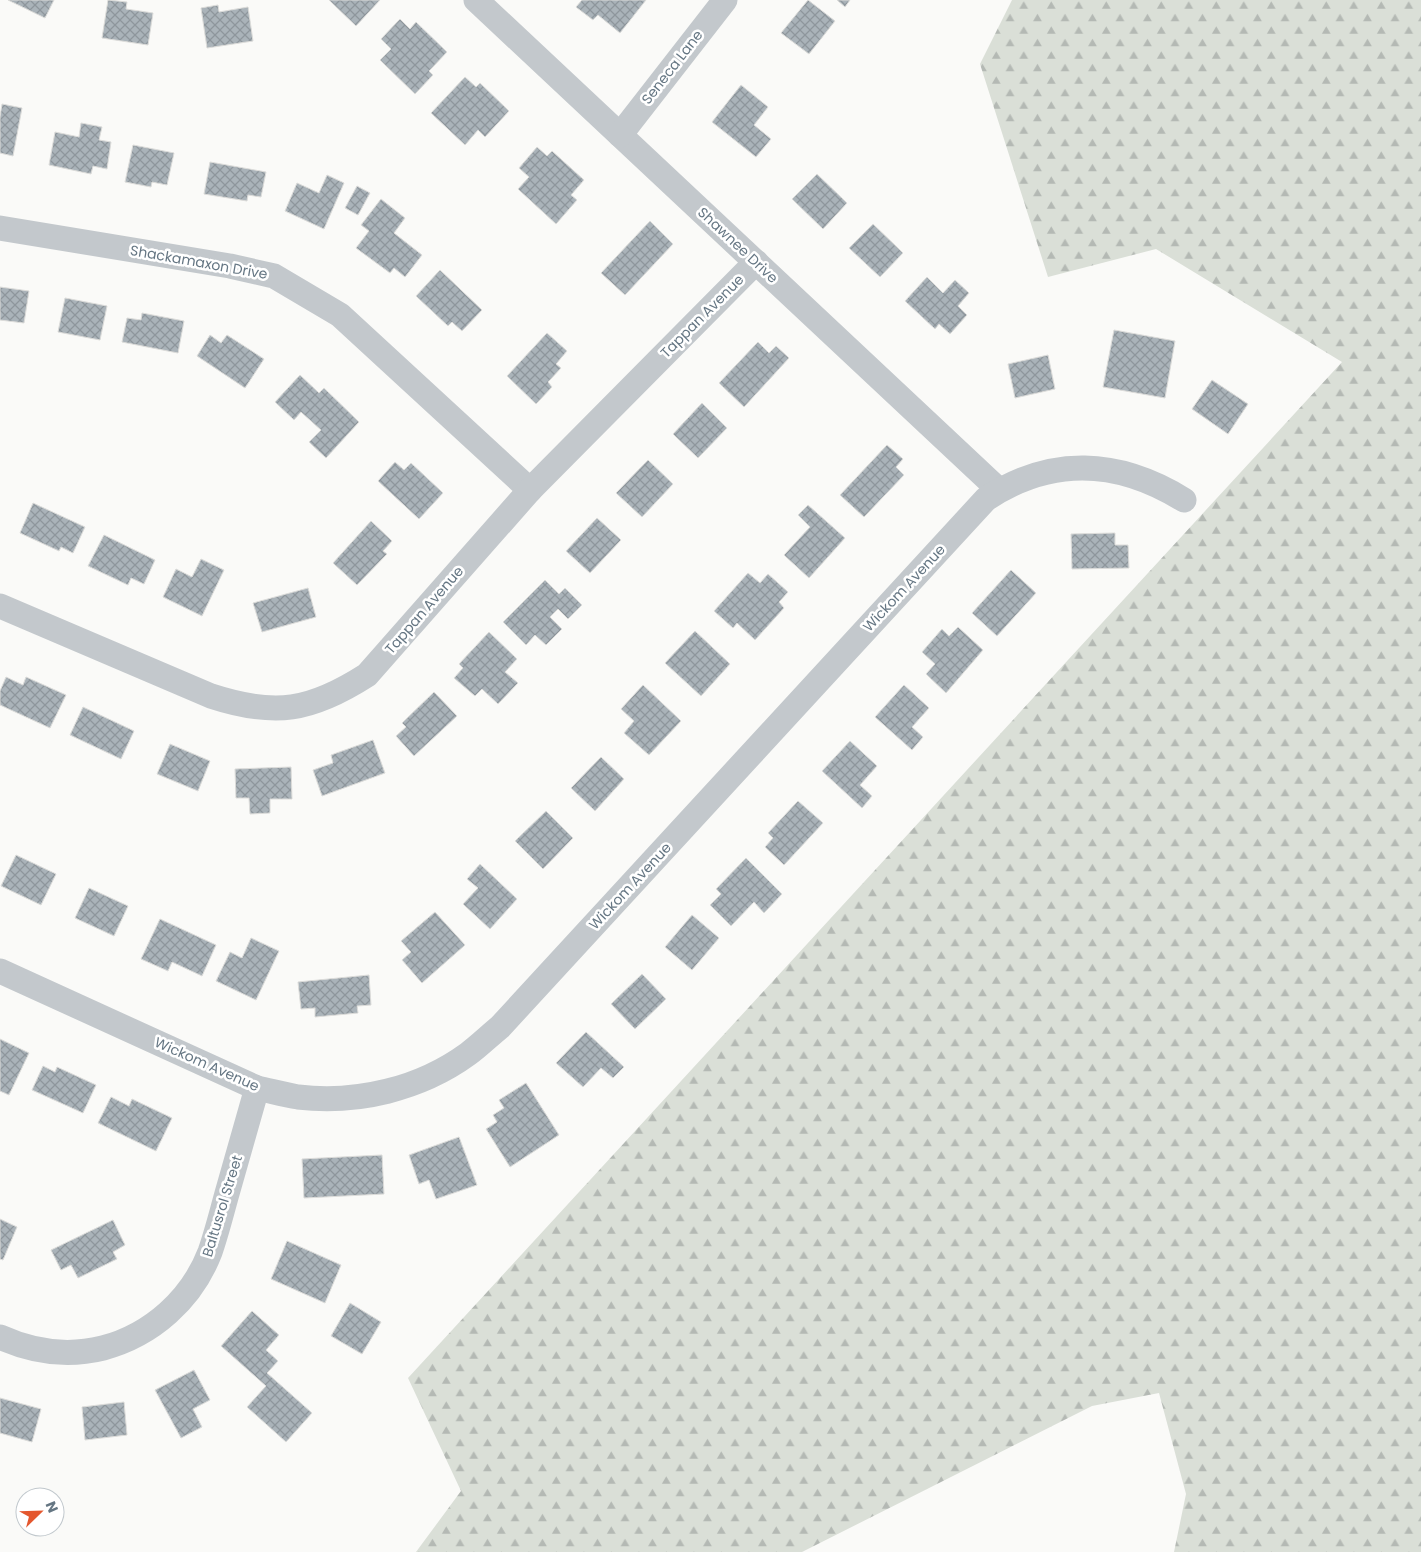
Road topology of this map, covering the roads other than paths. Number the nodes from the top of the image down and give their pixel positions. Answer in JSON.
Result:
{"nodes":[{"id":1,"x":476,"y":0,"type":"edge"},
{"id":2,"x":725,"y":0,"type":"edge"},
{"id":3,"x":620,"y":135,"type":"junction"},
{"id":4,"x":0,"y":228,"type":"edge"},
{"id":5,"x":756,"y":262,"type":"junction"},
{"id":6,"x":530,"y":490,"type":"junction"},
{"id":7,"x":999,"y":490,"type":"junction"},
{"id":8,"x":1184,"y":500,"type":"dead end"},
{"id":9,"x":0,"y":606,"type":"edge"},
{"id":10,"x":0,"y":972,"type":"edge"},
{"id":11,"x":257,"y":1088,"type":"junction"},
{"id":12,"x":0,"y":1337,"type":"edge"}],
"edges":[{"from":1,"to":3,"type":"street","name":"Shawnee Drive"},
{"from":2,"to":3,"type":"street","name":"Seneca Lane"},
{"from":3,"to":5,"type":"street","name":"Shawnee Drive"},
{"from":4,"to":6,"type":"street","name":"Shackamaxon Drive"},
{"from":5,"to":6,"type":"street","name":"Tappan Avenue"},
{"from":5,"to":7,"type":"street","name":"Shawnee Drive"},
{"from":6,"to":9,"type":"street","name":"Tappan Avenue"},
{"from":7,"to":8,"type":"street","name":"Wickom Avenue"},
{"from":7,"to":11,"type":"street","name":"Wickom Avenue"},
{"from":10,"to":11,"type":"street","name":"Wickom Avenue"},
{"from":11,"to":12,"type":"street","name":"Baltusrol Street"}]}
